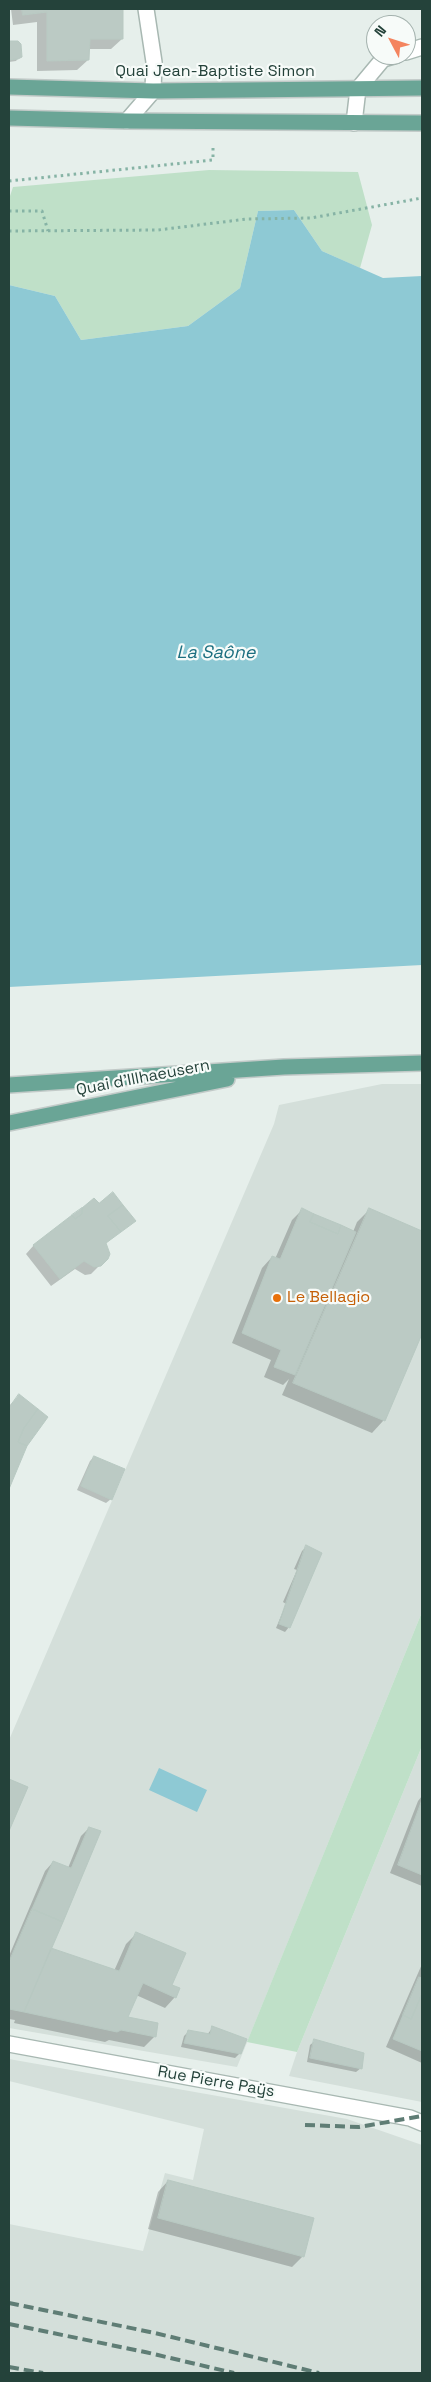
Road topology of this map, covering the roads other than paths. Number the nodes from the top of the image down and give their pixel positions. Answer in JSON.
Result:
{"nodes":[{"id":1,"x":146,"y":9,"type":"edge"},
{"id":2,"x":378,"y":65,"type":"edge"},
{"id":3,"x":9,"y":87,"type":"edge"},
{"id":4,"x":422,"y":88,"type":"edge"},
{"id":5,"x":358,"y":89,"type":"junction"},
{"id":6,"x":154,"y":91,"type":"junction"},
{"id":7,"x":9,"y":118,"type":"edge"},
{"id":8,"x":127,"y":121,"type":"junction"},
{"id":9,"x":354,"y":122,"type":"junction"},
{"id":10,"x":422,"y":123,"type":"edge"},
{"id":11,"x":422,"y":1063,"type":"edge"},
{"id":12,"x":284,"y":1067,"type":"junction"},
{"id":13,"x":9,"y":1085,"type":"edge"},
{"id":14,"x":9,"y":1123,"type":"edge"},
{"id":15,"x":9,"y":2044,"type":"edge"},
{"id":16,"x":422,"y":2123,"type":"edge"}],
"edges":[{"from":1,"to":6,"type":"street"},
{"from":2,"to":5,"type":"street"},
{"from":3,"to":6,"type":"main road","name":"Quai Jean-Baptiste Simon"},
{"from":4,"to":5,"type":"main road","name":"Quai Jean-Baptiste Simon"},
{"from":5,"to":6,"type":"main road","name":"Quai Jean-Baptiste Simon"},
{"from":5,"to":9,"type":"street"},
{"from":6,"to":8,"type":"street"},
{"from":7,"to":8,"type":"main road"},
{"from":8,"to":9,"type":"main road"},
{"from":9,"to":10,"type":"main road"},
{"from":11,"to":12,"type":"main road","name":"Quai d'Illhaeusern"},
{"from":12,"to":13,"type":"main road","name":"Quai d'Illhaeusern"},
{"from":12,"to":14,"type":"main road","name":"Quai d'Illhaeusern"},
{"from":15,"to":16,"type":"street","name":"Rue Pierre Paÿs"}]}
